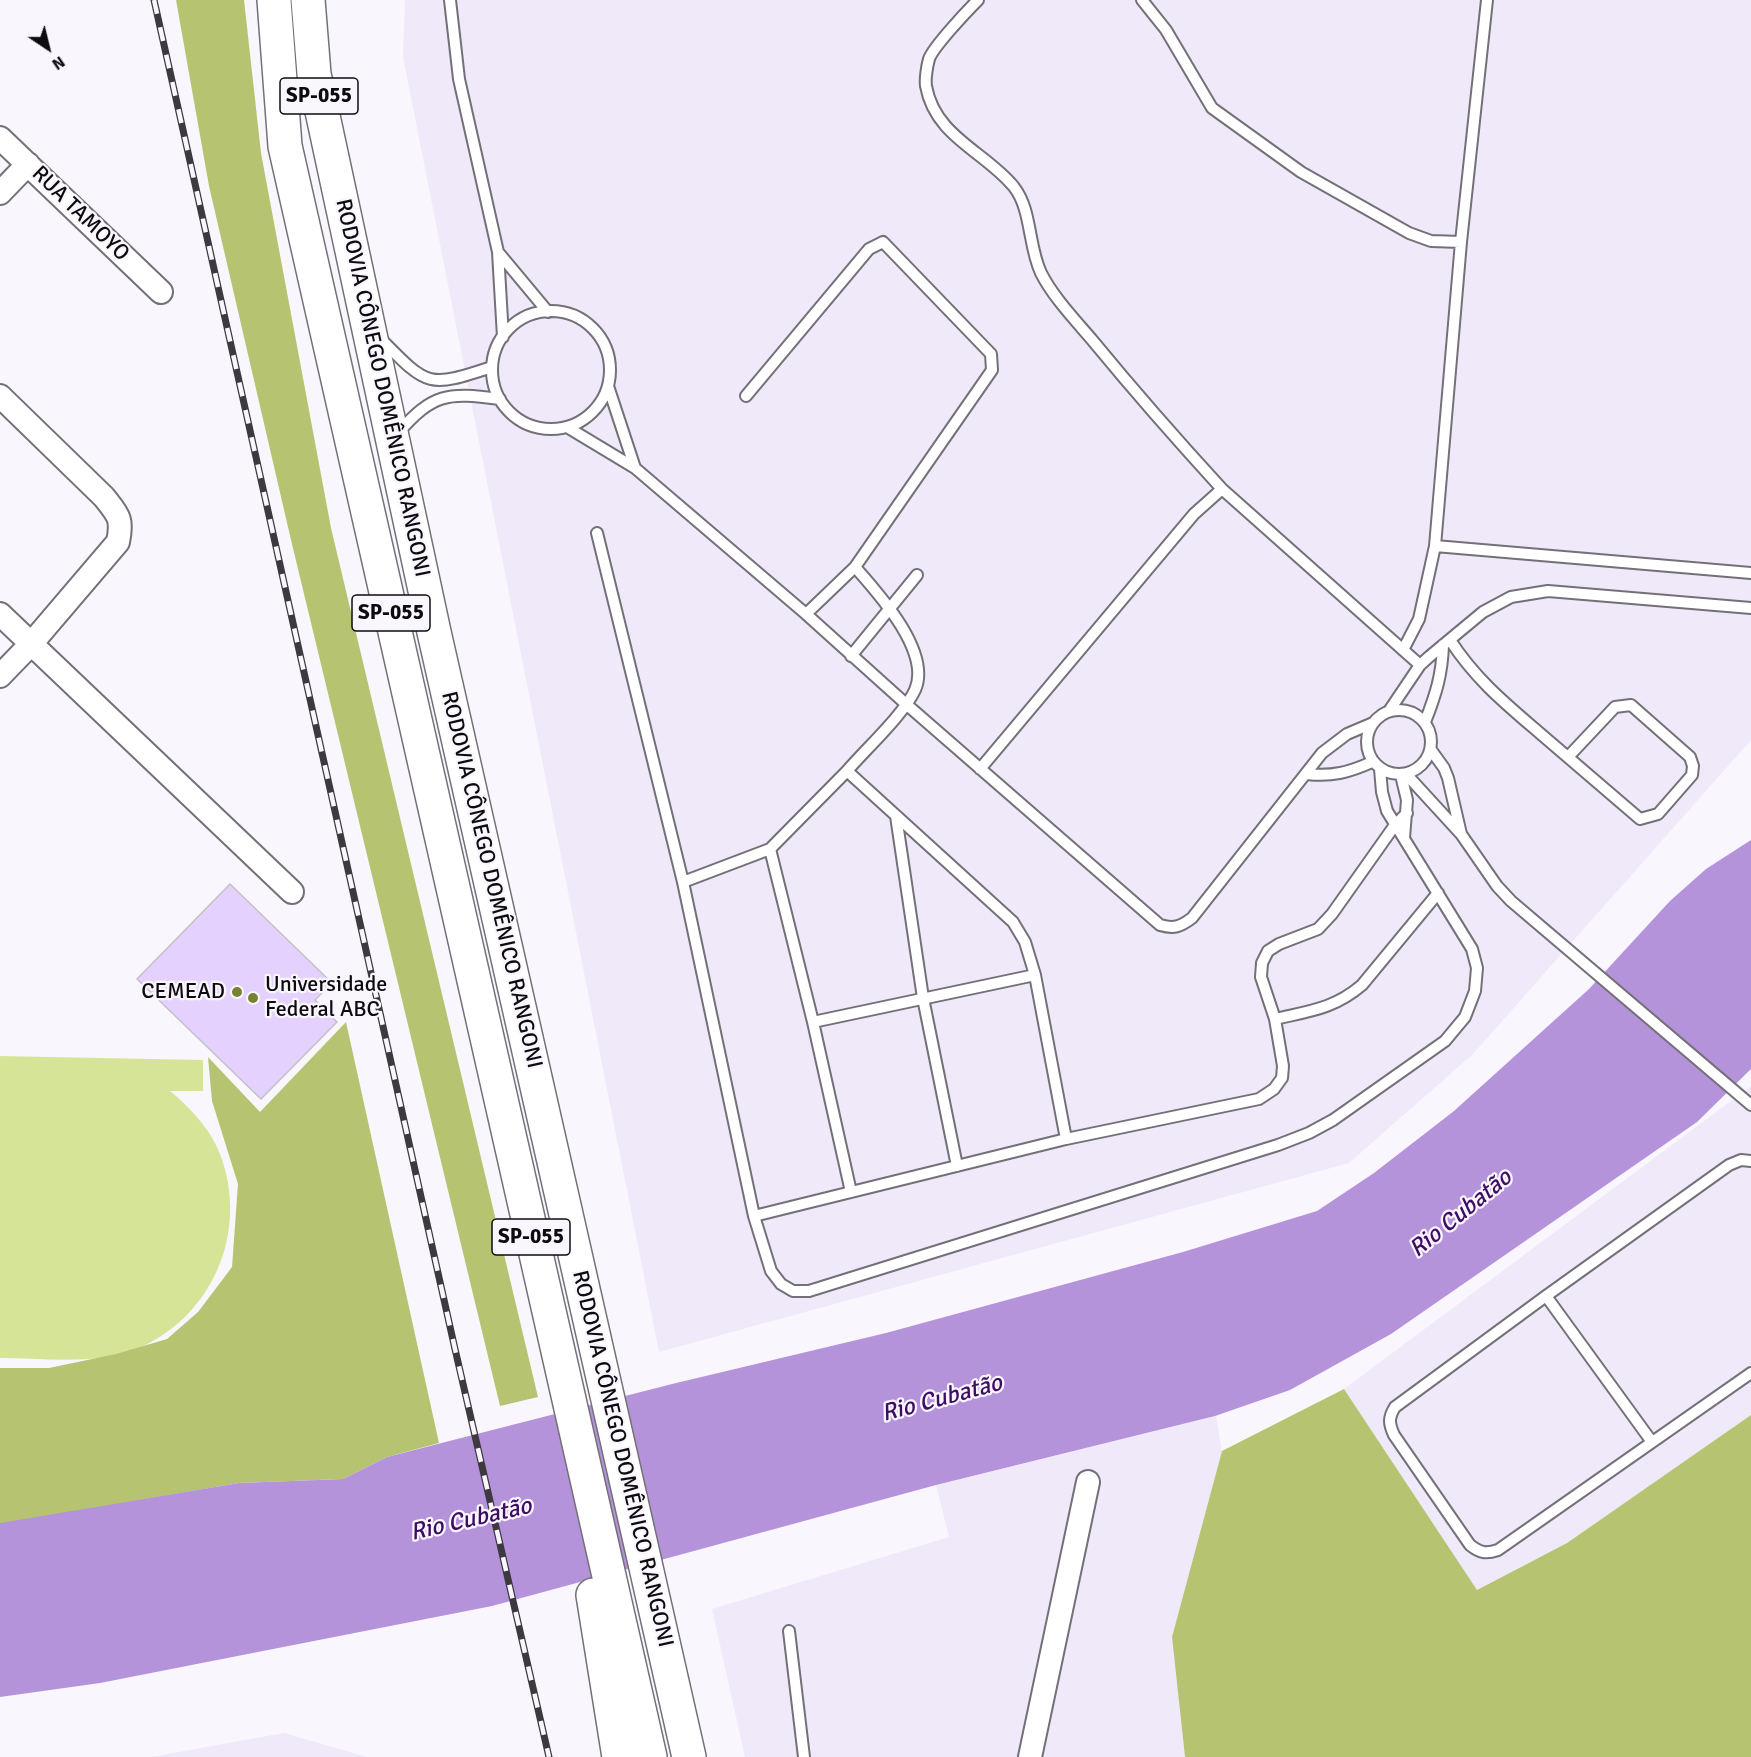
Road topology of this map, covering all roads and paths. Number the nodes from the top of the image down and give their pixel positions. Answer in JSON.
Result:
{"nodes":[{"id":1,"x":274,"y":0,"type":"edge"},
{"id":2,"x":308,"y":0,"type":"edge"},
{"id":3,"x":450,"y":0,"type":"edge"},
{"id":4,"x":978,"y":0,"type":"edge"},
{"id":5,"x":1142,"y":0,"type":"edge"},
{"id":6,"x":1487,"y":0,"type":"edge"},
{"id":7,"x":0,"y":138,"type":"edge"},
{"id":8,"x":28,"y":164,"type":"junction"},
{"id":9,"x":0,"y":193,"type":"edge"},
{"id":10,"x":1461,"y":242,"type":"junction"},
{"id":11,"x":498,"y":252,"type":"junction"},
{"id":12,"x":160,"y":292,"type":"dead end"},
{"id":13,"x":548,"y":312,"type":"junction"},
{"id":14,"x":369,"y":327,"type":"junction"},
{"id":15,"x":503,"y":337,"type":"junction"},
{"id":16,"x":492,"y":367,"type":"junction"},
{"id":17,"x":608,"y":386,"type":"junction"},
{"id":18,"x":0,"y":396,"type":"edge"},
{"id":19,"x":746,"y":396,"type":"dead end"},
{"id":20,"x":500,"y":399,"type":"junction"},
{"id":21,"x":567,"y":427,"type":"junction"},
{"id":22,"x":393,"y":439,"type":"junction"},
{"id":23,"x":635,"y":468,"type":"junction"},
{"id":24,"x":1222,"y":489,"type":"junction"},
{"id":25,"x":597,"y":533,"type":"dead end"},
{"id":26,"x":1435,"y":546,"type":"junction"},
{"id":27,"x":855,"y":567,"type":"junction"},
{"id":28,"x":1751,"y":573,"type":"edge"},
{"id":29,"x":917,"y":575,"type":"dead end"},
{"id":30,"x":891,"y":608,"type":"junction"},
{"id":31,"x":1751,"y":608,"type":"edge"},
{"id":32,"x":0,"y":614,"type":"edge"},
{"id":33,"x":806,"y":614,"type":"junction"},
{"id":34,"x":1446,"y":642,"type":"junction"},
{"id":35,"x":31,"y":644,"type":"junction"},
{"id":36,"x":1403,"y":650,"type":"junction"},
{"id":37,"x":851,"y":656,"type":"junction"},
{"id":38,"x":1420,"y":665,"type":"junction"},
{"id":39,"x":0,"y":676,"type":"edge"},
{"id":40,"x":906,"y":704,"type":"junction"},
{"id":41,"x":1389,"y":711,"type":"junction"},
{"id":42,"x":1425,"y":722,"type":"junction"},
{"id":43,"x":1373,"y":723,"type":"junction"},
{"id":44,"x":1431,"y":750,"type":"junction"},
{"id":45,"x":1568,"y":758,"type":"junction"},
{"id":46,"x":1376,"y":765,"type":"junction"},
{"id":47,"x":980,"y":769,"type":"junction"},
{"id":48,"x":847,"y":771,"type":"junction"},
{"id":49,"x":1307,"y":774,"type":"junction"},
{"id":50,"x":1403,"y":775,"type":"junction"},
{"id":51,"x":1407,"y":813,"type":"junction"},
{"id":52,"x":896,"y":816,"type":"junction"},
{"id":53,"x":1395,"y":825,"type":"junction"},
{"id":54,"x":1461,"y":834,"type":"junction"},
{"id":55,"x":1404,"y":837,"type":"junction"},
{"id":56,"x":770,"y":849,"type":"junction"},
{"id":57,"x":683,"y":882,"type":"junction"},
{"id":58,"x":292,"y":892,"type":"dead end"},
{"id":59,"x":1438,"y":893,"type":"junction"},
{"id":60,"x":1035,"y":975,"type":"junction"},
{"id":61,"x":923,"y":998,"type":"junction"},
{"id":62,"x":1275,"y":1019,"type":"junction"},
{"id":63,"x":813,"y":1022,"type":"junction"},
{"id":64,"x":1751,"y":1105,"type":"edge"},
{"id":65,"x":1066,"y":1139,"type":"junction"},
{"id":66,"x":1751,"y":1161,"type":"edge"},
{"id":67,"x":957,"y":1166,"type":"junction"},
{"id":68,"x":851,"y":1192,"type":"junction"},
{"id":69,"x":754,"y":1216,"type":"junction"},
{"id":70,"x":1546,"y":1296,"type":"junction"},
{"id":71,"x":598,"y":1357,"type":"junction"},
{"id":72,"x":1751,"y":1373,"type":"edge"},
{"id":73,"x":563,"y":1380,"type":"junction"},
{"id":74,"x":1652,"y":1442,"type":"junction"},
{"id":75,"x":1088,"y":1482,"type":"dead end"},
{"id":76,"x":789,"y":1631,"type":"dead end"},
{"id":77,"x":619,"y":1757,"type":"edge"},
{"id":78,"x":650,"y":1757,"type":"edge"},
{"id":79,"x":689,"y":1757,"type":"edge"},
{"id":80,"x":712,"y":1757,"type":"edge"},
{"id":81,"x":804,"y":1757,"type":"edge"},
{"id":82,"x":1030,"y":1757,"type":"edge"}],
"edges":[{"from":1,"to":73,"type":"highway","name":"RODOVIA CÔNEGO DOMÊNICO RANGONI","number":"SP-055"},
{"from":2,"to":14,"type":"highway","name":"RODOVIA CÔNEGO DOMÊNICO RANGONI","number":"SP-055"},
{"from":3,"to":11,"type":"lane"},
{"from":4,"to":24,"type":"lane"},
{"from":5,"to":10,"type":"lane"},
{"from":6,"to":10,"type":"lane"},
{"from":7,"to":8,"type":"street","name":"RUA TAMOYO"},
{"from":8,"to":9,"type":"street"},
{"from":8,"to":12,"type":"street","name":"RUA TAMOYO"},
{"from":10,"to":26,"type":"lane"},
{"from":11,"to":13,"type":"lane"},
{"from":11,"to":15,"type":"lane"},
{"from":13,"to":15,"type":"lane"},
{"from":13,"to":17,"type":"lane"},
{"from":14,"to":16,"type":"lane"},
{"from":14,"to":22,"type":"highway","name":"RODOVIA CÔNEGO DOMÊNICO RANGONI","number":"SP-055"},
{"from":15,"to":16,"type":"lane"},
{"from":16,"to":20,"type":"lane"},
{"from":17,"to":21,"type":"lane"},
{"from":17,"to":23,"type":"lane"},
{"from":18,"to":35,"type":"street"},
{"from":19,"to":27,"type":"lane"},
{"from":20,"to":21,"type":"lane"},
{"from":20,"to":22,"type":"lane"},
{"from":21,"to":23,"type":"lane"},
{"from":22,"to":71,"type":"highway","name":"RODOVIA CÔNEGO DOMÊNICO RANGONI","number":"SP-055"},
{"from":23,"to":33,"type":"lane"},
{"from":24,"to":36,"type":"lane"},
{"from":24,"to":47,"type":"lane"},
{"from":25,"to":57,"type":"lane"},
{"from":26,"to":28,"type":"lane"},
{"from":26,"to":36,"type":"lane"},
{"from":27,"to":30,"type":"lane"},
{"from":27,"to":33,"type":"lane"},
{"from":29,"to":30,"type":"lane"},
{"from":30,"to":37,"type":"lane"},
{"from":30,"to":40,"type":"lane"},
{"from":31,"to":34,"type":"lane"},
{"from":32,"to":35,"type":"street"},
{"from":33,"to":37,"type":"lane"},
{"from":34,"to":38,"type":"lane"},
{"from":34,"to":42,"type":"lane"},
{"from":34,"to":45,"type":"lane"},
{"from":35,"to":39,"type":"street"},
{"from":35,"to":58,"type":"street"},
{"from":36,"to":38,"type":"lane"},
{"from":37,"to":40,"type":"lane"},
{"from":38,"to":41,"type":"lane"},
{"from":40,"to":47,"type":"lane"},
{"from":40,"to":48,"type":"lane"},
{"from":41,"to":42,"type":"lane"},
{"from":41,"to":43,"type":"lane"},
{"from":42,"to":44,"type":"lane"},
{"from":43,"to":46,"type":"lane"},
{"from":43,"to":49,"type":"lane"},
{"from":44,"to":50,"type":"lane"},
{"from":44,"to":54,"type":"lane"},
{"from":45,"to":45,"type":"lane"},
{"from":46,"to":49,"type":"lane"},
{"from":46,"to":50,"type":"lane"},
{"from":46,"to":53,"type":"lane"},
{"from":47,"to":49,"type":"lane"},
{"from":48,"to":52,"type":"lane"},
{"from":48,"to":56,"type":"lane"},
{"from":50,"to":51,"type":"lane"},
{"from":50,"to":54,"type":"lane"},
{"from":51,"to":53,"type":"lane"},
{"from":51,"to":55,"type":"lane"},
{"from":52,"to":60,"type":"lane"},
{"from":52,"to":61,"type":"lane"},
{"from":53,"to":55,"type":"lane"},
{"from":53,"to":62,"type":"lane"},
{"from":54,"to":64,"type":"lane"},
{"from":55,"to":59,"type":"lane"},
{"from":56,"to":57,"type":"lane"},
{"from":56,"to":63,"type":"lane"},
{"from":57,"to":69,"type":"lane"},
{"from":59,"to":62,"type":"lane"},
{"from":59,"to":69,"type":"lane"},
{"from":60,"to":61,"type":"lane"},
{"from":60,"to":65,"type":"lane"},
{"from":61,"to":63,"type":"lane"},
{"from":61,"to":67,"type":"lane"},
{"from":62,"to":65,"type":"lane"},
{"from":63,"to":68,"type":"lane"},
{"from":65,"to":67,"type":"lane"},
{"from":66,"to":70,"type":"lane"},
{"from":67,"to":68,"type":"lane"},
{"from":68,"to":69,"type":"lane"},
{"from":70,"to":74,"type":"lane"},
{"from":70,"to":74,"type":"lane"},
{"from":71,"to":79,"type":"highway","name":"RODOVIA CÔNEGO DOMÊNICO RANGONI","number":"SP-055"},
{"from":71,"to":80,"type":"highway"},
{"from":72,"to":74,"type":"lane"},
{"from":73,"to":77,"type":"highway"},
{"from":73,"to":78,"type":"highway","name":"RODOVIA CÔNEGO DOMÊNICO RANGONI","number":"SP-055"},
{"from":75,"to":82,"type":"street"},
{"from":76,"to":81,"type":"lane"}]}
